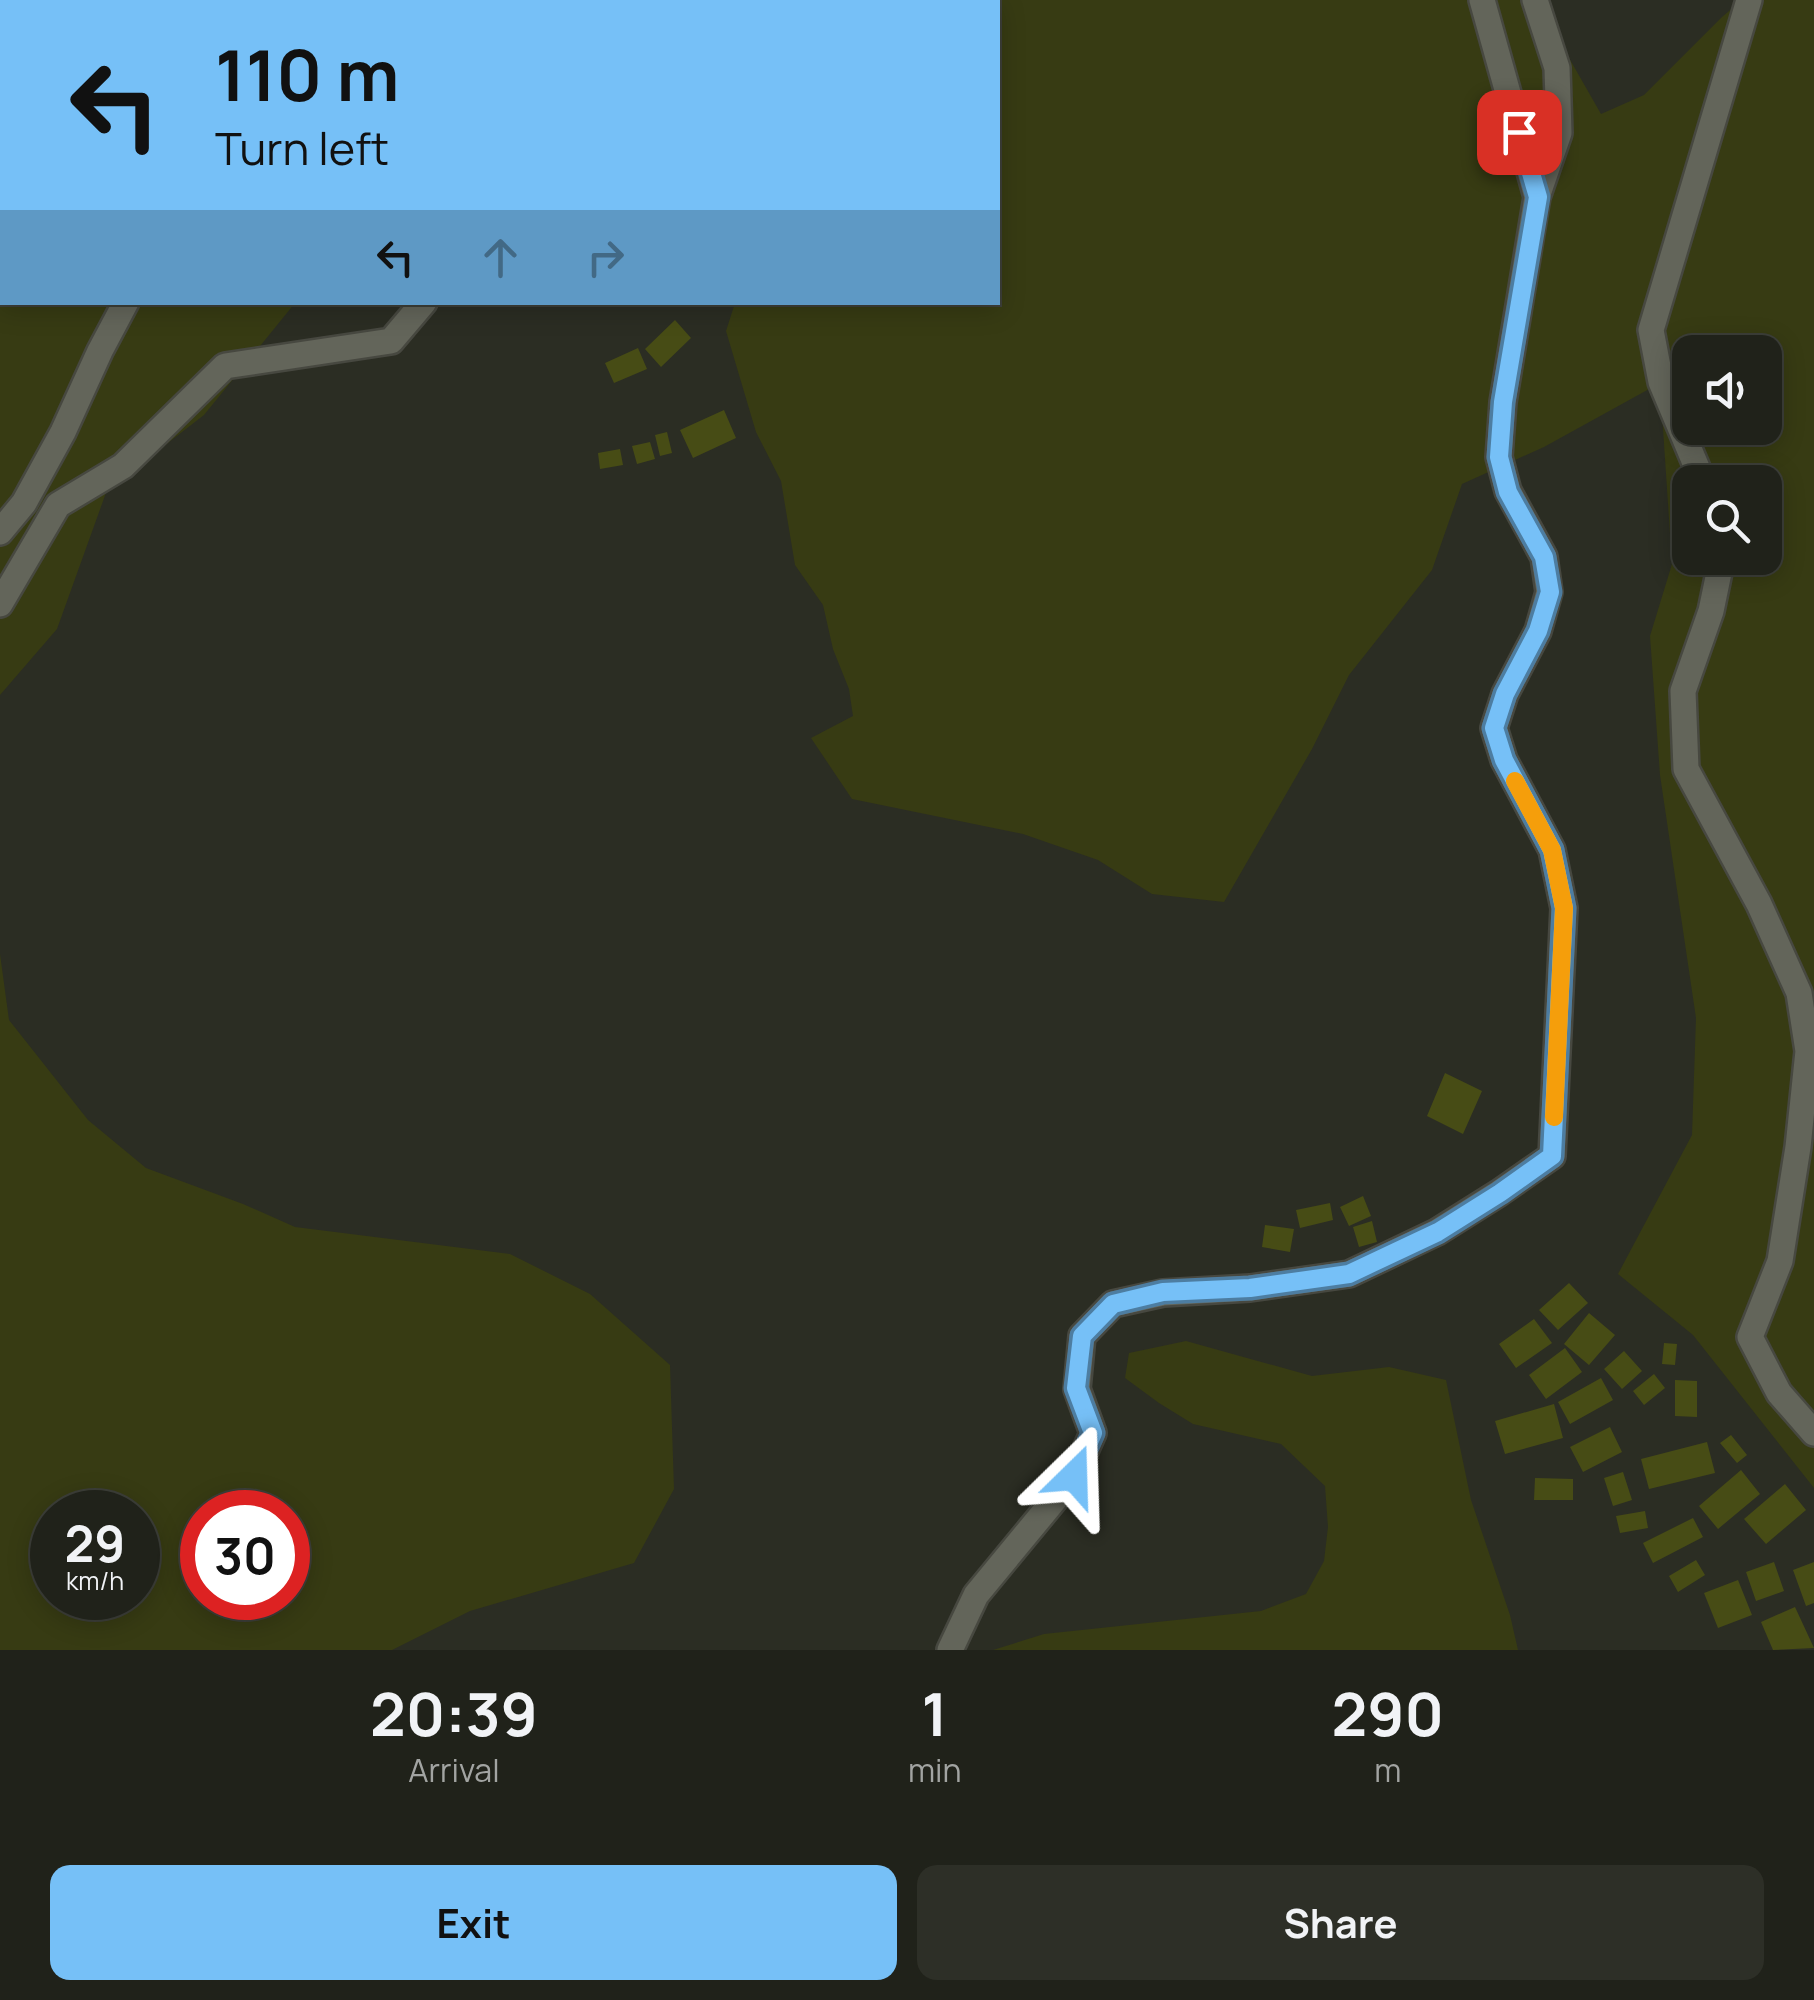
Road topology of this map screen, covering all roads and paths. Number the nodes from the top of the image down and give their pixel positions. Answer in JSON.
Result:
{"nodes":[{"id":1,"x":1482,"y":0,"type":"edge"},
{"id":2,"x":1535,"y":0,"type":"edge"},
{"id":3,"x":1749,"y":0,"type":"edge"},
{"id":4,"x":1538,"y":197,"type":"junction"},
{"id":5,"x":124,"y":305,"type":"edge"},
{"id":6,"x":421,"y":305,"type":"edge"},
{"id":7,"x":1695,"y":465,"type":"edge"},
{"id":8,"x":0,"y":532,"type":"edge"},
{"id":9,"x":1718,"y":575,"type":"edge"},
{"id":10,"x":0,"y":604,"type":"edge"},
{"id":11,"x":1814,"y":1433,"type":"edge"},
{"id":12,"x":950,"y":1650,"type":"edge"}],
"edges":[{"from":1,"to":4,"type":"street"},
{"from":2,"to":4,"type":"street"},
{"from":3,"to":7,"type":"street"},
{"from":4,"to":12,"type":"street"},
{"from":5,"to":8,"type":"street"},
{"from":6,"to":10,"type":"street"},
{"from":9,"to":11,"type":"street"}]}
